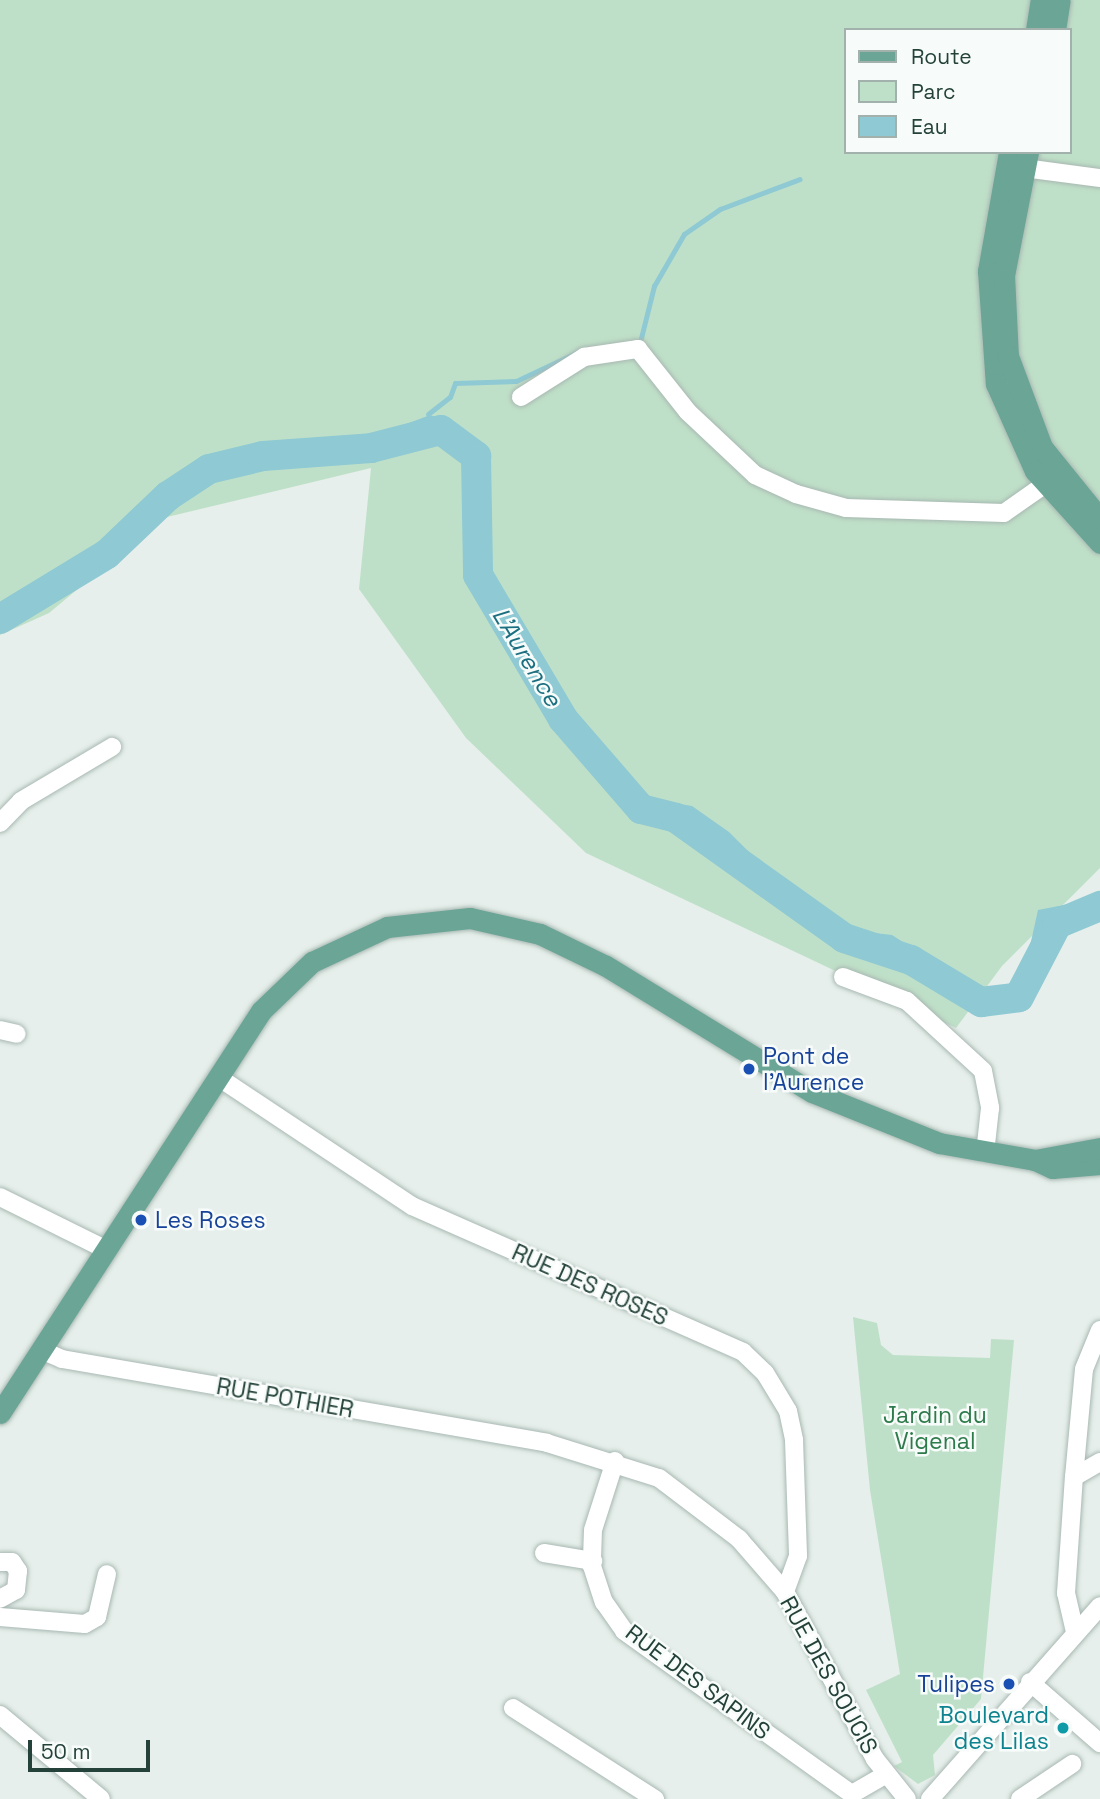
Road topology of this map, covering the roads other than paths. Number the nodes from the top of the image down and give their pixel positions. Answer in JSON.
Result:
{"nodes":[{"id":1,"x":1041,"y":0,"type":"edge"},
{"id":2,"x":1060,"y":0,"type":"edge"},
{"id":3,"x":1036,"y":28,"type":"edge"},
{"id":4,"x":1055,"y":28,"type":"edge"},
{"id":5,"x":1009,"y":154,"type":"edge"},
{"id":6,"x":1023,"y":158,"type":"edge"},
{"id":7,"x":1100,"y":178,"type":"edge"},
{"id":8,"x":521,"y":397,"type":"dead end"},
{"id":9,"x":1044,"y":485,"type":"junction"},
{"id":10,"x":1100,"y":519,"type":"edge"},
{"id":11,"x":1100,"y":531,"type":"edge"},
{"id":12,"x":1100,"y":543,"type":"edge"},
{"id":13,"x":112,"y":747,"type":"dead end"},
{"id":14,"x":0,"y":823,"type":"edge"},
{"id":15,"x":844,"y":977,"type":"dead end"},
{"id":16,"x":218,"y":1077,"type":"junction"},
{"id":17,"x":1100,"y":1147,"type":"edge"},
{"id":18,"x":985,"y":1153,"type":"junction"},
{"id":19,"x":1035,"y":1160,"type":"junction"},
{"id":20,"x":1100,"y":1164,"type":"edge"},
{"id":21,"x":0,"y":1197,"type":"edge"},
{"id":22,"x":107,"y":1250,"type":"junction"},
{"id":23,"x":1100,"y":1330,"type":"edge"},
{"id":24,"x":41,"y":1350,"type":"junction"},
{"id":25,"x":0,"y":1413,"type":"edge"},
{"id":26,"x":531,"y":1441,"type":"joint"},
{"id":27,"x":615,"y":1461,"type":"junction"},
{"id":28,"x":1100,"y":1462,"type":"edge"},
{"id":29,"x":1074,"y":1477,"type":"junction"},
{"id":30,"x":544,"y":1553,"type":"dead end"},
{"id":31,"x":593,"y":1561,"type":"junction"},
{"id":32,"x":0,"y":1562,"type":"edge"},
{"id":33,"x":107,"y":1574,"type":"dead end"},
{"id":34,"x":785,"y":1592,"type":"junction"},
{"id":35,"x":0,"y":1599,"type":"edge"},
{"id":36,"x":1100,"y":1606,"type":"edge"},
{"id":37,"x":0,"y":1617,"type":"edge"},
{"id":38,"x":1075,"y":1632,"type":"junction"},
{"id":39,"x":1030,"y":1682,"type":"junction"},
{"id":40,"x":513,"y":1707,"type":"dead end"},
{"id":41,"x":0,"y":1715,"type":"edge"},
{"id":42,"x":1100,"y":1744,"type":"edge"},
{"id":43,"x":1072,"y":1764,"type":"dead end"},
{"id":44,"x":885,"y":1775,"type":"junction"},
{"id":45,"x":101,"y":1799,"type":"edge"},
{"id":46,"x":654,"y":1799,"type":"edge"},
{"id":47,"x":907,"y":1799,"type":"edge"},
{"id":48,"x":930,"y":1799,"type":"edge"},
{"id":49,"x":1020,"y":1799,"type":"edge"}],
"edges":[{"from":1,"to":3,"type":"main road"},
{"from":2,"to":4,"type":"main road"},
{"from":5,"to":9,"type":"main road"},
{"from":6,"to":7,"type":"street"},
{"from":6,"to":10,"type":"main road"},
{"from":8,"to":9,"type":"street"},
{"from":9,"to":11,"type":"street"},
{"from":9,"to":12,"type":"main road"},
{"from":13,"to":14,"type":"street"},
{"from":15,"to":18,"type":"street"},
{"from":16,"to":18,"type":"main road"},
{"from":16,"to":22,"type":"main road"},
{"from":16,"to":34,"type":"street","name":"RUE DES ROSES"},
{"from":17,"to":19,"type":"main road"},
{"from":18,"to":19,"type":"main road"},
{"from":19,"to":20,"type":"main road"},
{"from":21,"to":22,"type":"street"},
{"from":22,"to":24,"type":"main road"},
{"from":23,"to":29,"type":"street"},
{"from":24,"to":25,"type":"main road"},
{"from":24,"to":26,"type":"street","name":"RUE POTHIER"},
{"from":26,"to":27,"type":"street","name":"RUE DES SOUCIS"},
{"from":27,"to":31,"type":"street","name":"RUE DES SAPINS"},
{"from":27,"to":34,"type":"street","name":"RUE DES SOUCIS"},
{"from":28,"to":29,"type":"street"},
{"from":29,"to":38,"type":"street"},
{"from":30,"to":31,"type":"street"},
{"from":31,"to":44,"type":"street","name":"RUE DES SAPINS"},
{"from":32,"to":35,"type":"street"},
{"from":33,"to":37,"type":"street"},
{"from":34,"to":44,"type":"street","name":"RUE DES SOUCIS"},
{"from":36,"to":38,"type":"street"},
{"from":38,"to":39,"type":"street"},
{"from":39,"to":42,"type":"street"},
{"from":39,"to":48,"type":"street"},
{"from":40,"to":46,"type":"street"},
{"from":41,"to":45,"type":"street"},
{"from":43,"to":49,"type":"street"},
{"from":44,"to":47,"type":"street","name":"RUE DES SOUCIS"}]}
